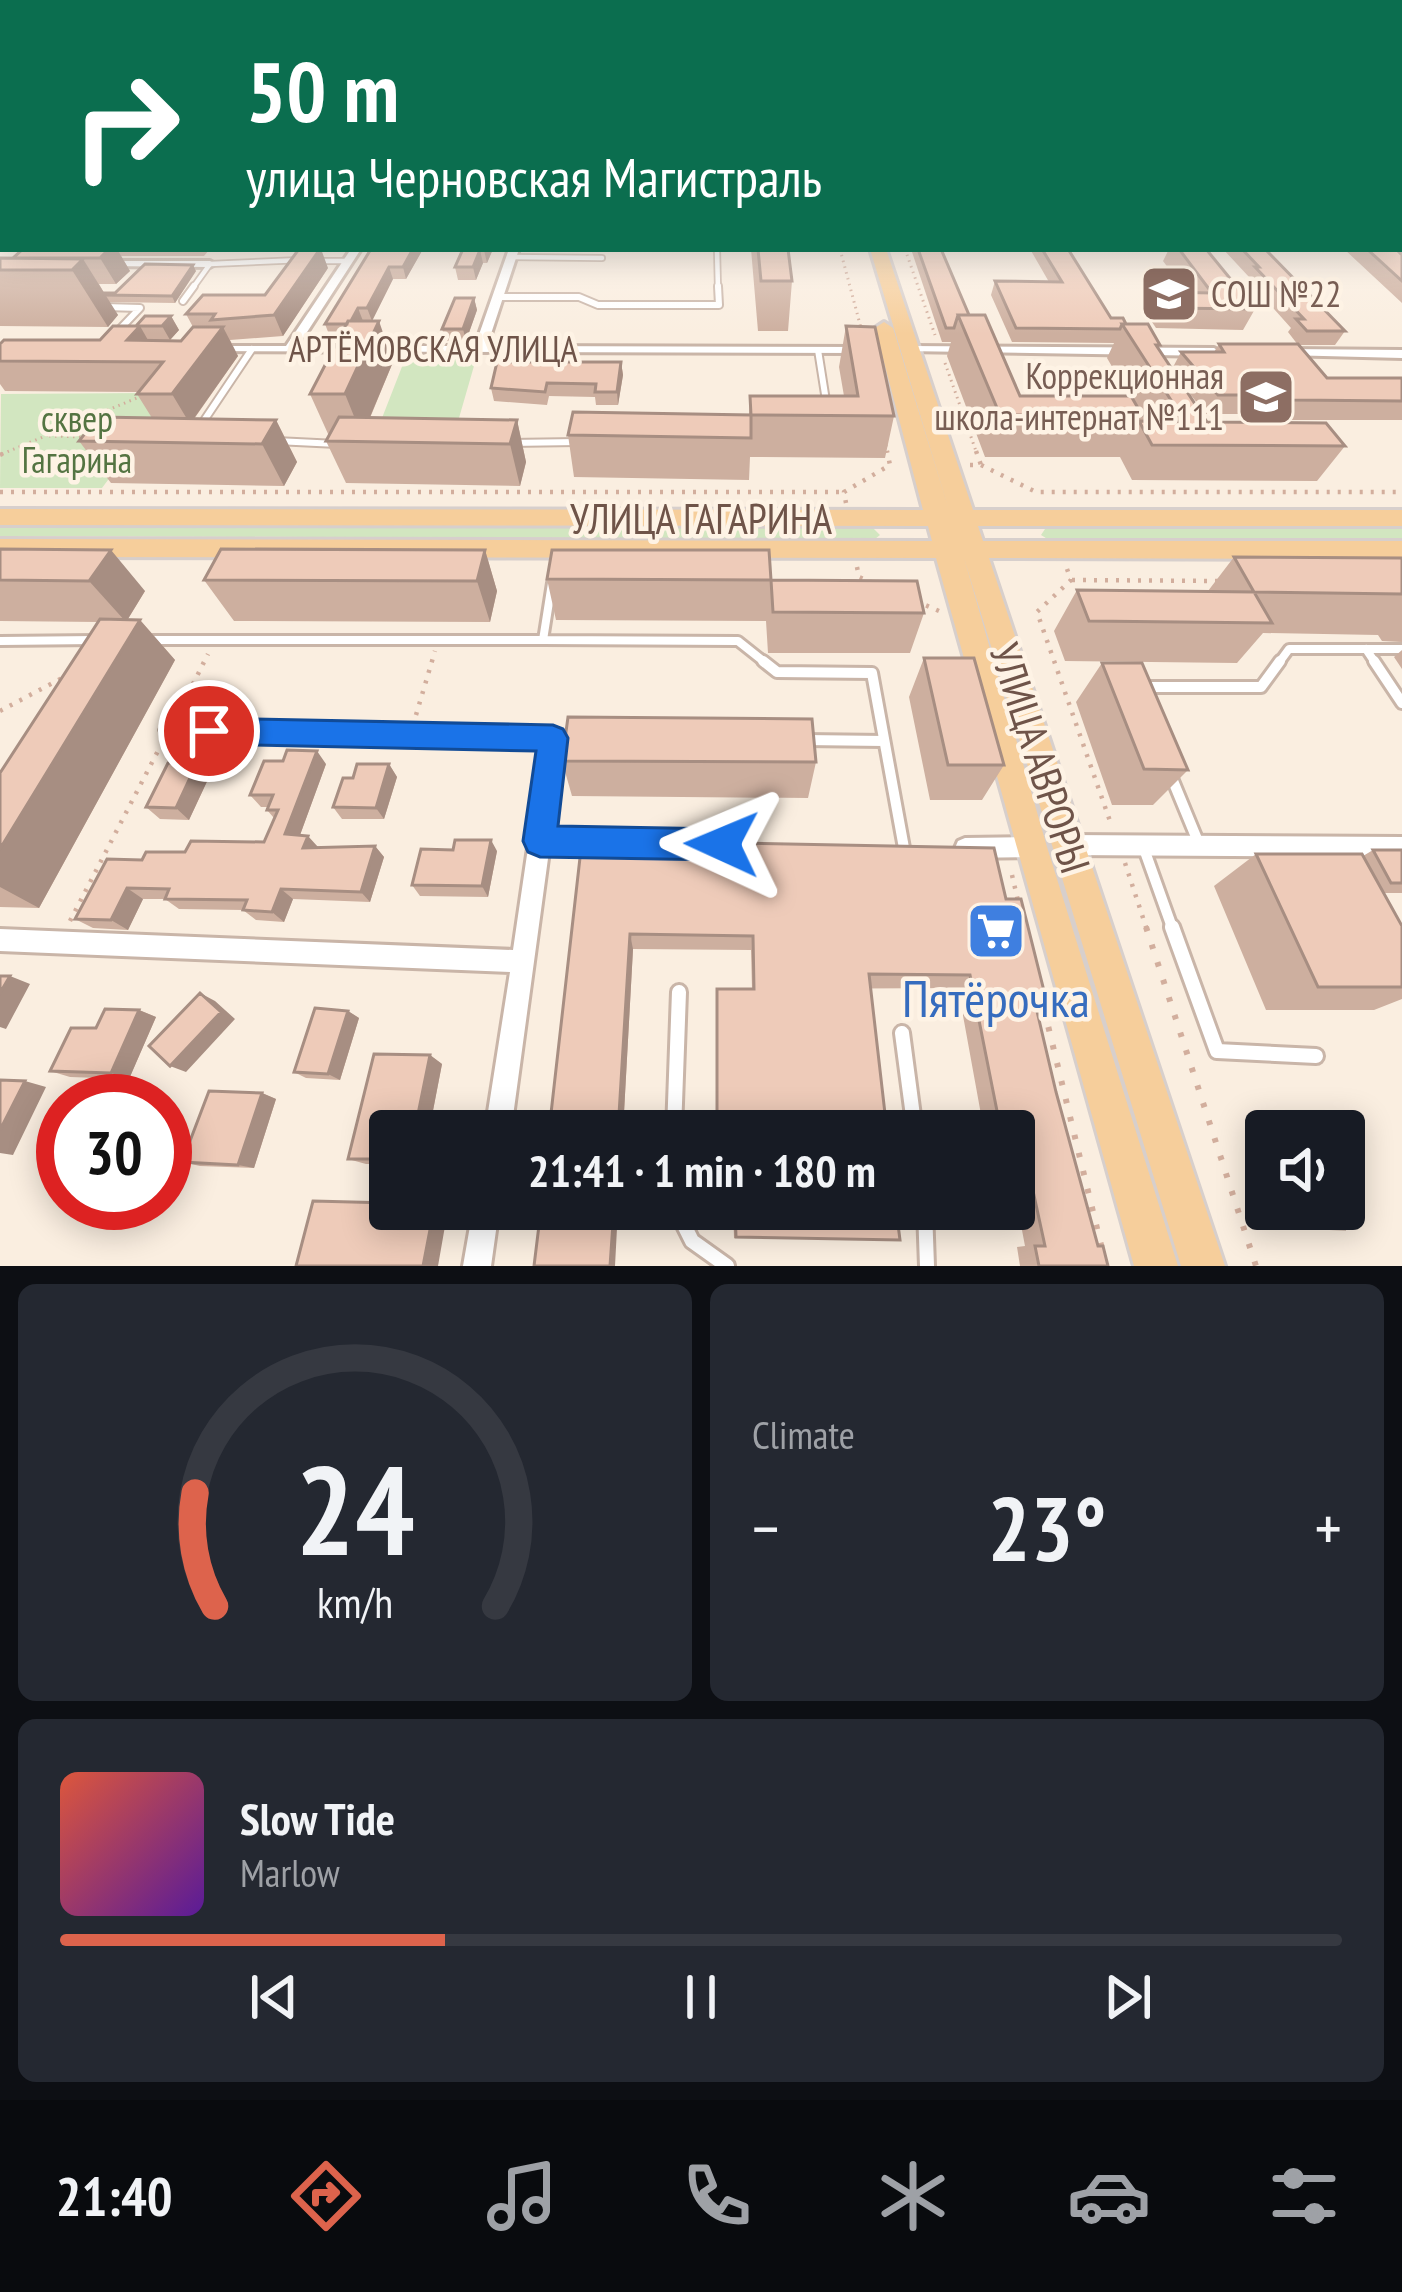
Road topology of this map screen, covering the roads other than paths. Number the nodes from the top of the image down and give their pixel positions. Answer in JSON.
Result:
{"nodes":[{"id":1,"x":717,"y":252,"type":"edge"},
{"id":2,"x":863,"y":252,"type":"edge"},
{"id":3,"x":879,"y":252,"type":"edge"},
{"id":4,"x":512,"y":253,"type":"edge"},
{"id":5,"x":352,"y":255,"type":"edge"},
{"id":6,"x":602,"y":258,"type":"dead end"},
{"id":7,"x":80,"y":263,"type":"edge"},
{"id":8,"x":146,"y":263,"type":"junction"},
{"id":9,"x":211,"y":264,"type":"junction"},
{"id":10,"x":133,"y":278,"type":"edge"},
{"id":11,"x":497,"y":297,"type":"junction"},
{"id":12,"x":184,"y":301,"type":"dead end"},
{"id":13,"x":93,"y":307,"type":"dead end"},
{"id":14,"x":114,"y":335,"type":"edge"},
{"id":15,"x":192,"y":349,"type":"edge"},
{"id":16,"x":252,"y":349,"type":"junction"},
{"id":17,"x":290,"y":349,"type":"junction"},
{"id":18,"x":480,"y":350,"type":"junction"},
{"id":19,"x":818,"y":350,"type":"junction"},
{"id":20,"x":899,"y":350,"type":"junction"},
{"id":21,"x":1240,"y":352,"type":"edge"},
{"id":22,"x":1263,"y":352,"type":"edge"},
{"id":23,"x":1402,"y":353,"type":"edge"},
{"id":24,"x":823,"y":415,"type":"edge"},
{"id":25,"x":226,"y":437,"type":"edge"},
{"id":26,"x":254,"y":440,"type":"edge"},
{"id":27,"x":579,"y":442,"type":"edge"},
{"id":28,"x":489,"y":443,"type":"edge"},
{"id":29,"x":358,"y":445,"type":"edge"},
{"id":30,"x":0,"y":517,"type":"edge"},
{"id":31,"x":1402,"y":518,"type":"edge"},
{"id":32,"x":955,"y":534,"type":"junction"},
{"id":33,"x":0,"y":548,"type":"edge"},
{"id":34,"x":1402,"y":550,"type":"edge"},
{"id":35,"x":554,"y":575,"type":"edge"},
{"id":36,"x":115,"y":640,"type":"edge"},
{"id":37,"x":135,"y":640,"type":"edge"},
{"id":38,"x":543,"y":640,"type":"junction"},
{"id":39,"x":0,"y":641,"type":"edge"},
{"id":40,"x":1366,"y":649,"type":"junction"},
{"id":41,"x":1402,"y":649,"type":"edge"},
{"id":42,"x":1402,"y":703,"type":"edge"},
{"id":43,"x":1143,"y":707,"type":"edge"},
{"id":44,"x":169,"y":730,"type":"road end"},
{"id":45,"x":795,"y":740,"type":"edge"},
{"id":46,"x":884,"y":741,"type":"junction"},
{"id":47,"x":1167,"y":766,"type":"edge"},
{"id":48,"x":540,"y":841,"type":"junction"},
{"id":49,"x":631,"y":843,"type":"edge"},
{"id":50,"x":1068,"y":845,"type":"junction"},
{"id":51,"x":1143,"y":846,"type":"junction"},
{"id":52,"x":1200,"y":846,"type":"junction"},
{"id":53,"x":881,"y":847,"type":"edge"},
{"id":54,"x":1018,"y":847,"type":"junction"},
{"id":55,"x":924,"y":848,"type":"junction"},
{"id":56,"x":1402,"y":848,"type":"edge"},
{"id":57,"x":0,"y":940,"type":"edge"},
{"id":58,"x":524,"y":962,"type":"junction"},
{"id":59,"x":679,"y":992,"type":"dead end"},
{"id":60,"x":902,"y":1033,"type":"dead end"},
{"id":61,"x":1316,"y":1056,"type":"dead end"},
{"id":62,"x":501,"y":1110,"type":"edge"},
{"id":63,"x":675,"y":1110,"type":"edge"},
{"id":64,"x":912,"y":1110,"type":"edge"},
{"id":65,"x":483,"y":1230,"type":"edge"},
{"id":66,"x":686,"y":1230,"type":"edge"},
{"id":67,"x":928,"y":1230,"type":"edge"},
{"id":68,"x":477,"y":1266,"type":"edge"},
{"id":69,"x":727,"y":1266,"type":"edge"},
{"id":70,"x":927,"y":1266,"type":"edge"},
{"id":71,"x":1156,"y":1266,"type":"edge"},
{"id":72,"x":1203,"y":1266,"type":"edge"}],
"edges":[{"from":1,"to":11,"type":"lane"},
{"from":2,"to":20,"type":"main road","name":"УЛИЦА АВРОРЫ"},
{"from":3,"to":20,"type":"main road","name":"УЛИЦА АВРОРЫ"},
{"from":4,"to":6,"type":"lane"},
{"from":4,"to":11,"type":"street"},
{"from":5,"to":9,"type":"lane"},
{"from":5,"to":17,"type":"street"},
{"from":7,"to":8,"type":"street"},
{"from":8,"to":9,"type":"street"},
{"from":8,"to":10,"type":"lane"},
{"from":9,"to":12,"type":"lane"},
{"from":11,"to":18,"type":"street"},
{"from":13,"to":14,"type":"lane"},
{"from":15,"to":16,"type":"street","name":"АРТЁМОВСКАЯ УЛИЦА"},
{"from":16,"to":17,"type":"street","name":"АРТЁМОВСКАЯ УЛИЦА"},
{"from":16,"to":25,"type":"lane"},
{"from":17,"to":18,"type":"street","name":"АРТЁМОВСКАЯ УЛИЦА"},
{"from":18,"to":19,"type":"street","name":"АРТЁМОВСКАЯ УЛИЦА"},
{"from":19,"to":20,"type":"street","name":"АРТЁМОВСКАЯ УЛИЦА"},
{"from":19,"to":24,"type":"lane"},
{"from":20,"to":21,"type":"street"},
{"from":20,"to":32,"type":"main road","name":"УЛИЦА АВРОРЫ"},
{"from":22,"to":23,"type":"street"},
{"from":26,"to":29,"type":"lane"},
{"from":27,"to":28,"type":"lane"},
{"from":30,"to":32,"type":"main road","name":"УЛИЦА ГАГАРИНА"},
{"from":31,"to":32,"type":"main road","name":"УЛИЦА ГАГАРИНА"},
{"from":32,"to":33,"type":"main road","name":"УЛИЦА ГАГАРИНА"},
{"from":32,"to":34,"type":"main road","name":"УЛИЦА ГАГАРИНА"},
{"from":32,"to":50,"type":"main road","name":"УЛИЦА АВРОРЫ"},
{"from":32,"to":54,"type":"main road","name":"УЛИЦА АВРОРЫ"},
{"from":35,"to":38,"type":"lane"},
{"from":36,"to":39,"type":"lane"},
{"from":37,"to":38,"type":"lane"},
{"from":38,"to":46,"type":"lane"},
{"from":40,"to":41,"type":"lane"},
{"from":40,"to":42,"type":"lane"},
{"from":40,"to":43,"type":"lane"},
{"from":44,"to":48,"type":"street"},
{"from":45,"to":46,"type":"lane"},
{"from":46,"to":55,"type":"lane"},
{"from":47,"to":52,"type":"lane"},
{"from":48,"to":49,"type":"street"},
{"from":48,"to":58,"type":"street"},
{"from":50,"to":51,"type":"street"},
{"from":50,"to":72,"type":"main road","name":"УЛИЦА АВРОРЫ"},
{"from":51,"to":52,"type":"street"},
{"from":51,"to":61,"type":"lane"},
{"from":52,"to":56,"type":"street"},
{"from":53,"to":55,"type":"street"},
{"from":54,"to":55,"type":"street"},
{"from":54,"to":71,"type":"main road","name":"УЛИЦА АВРОРЫ"},
{"from":57,"to":58,"type":"street"},
{"from":58,"to":62,"type":"street"},
{"from":59,"to":63,"type":"lane"},
{"from":60,"to":64,"type":"lane"},
{"from":65,"to":68,"type":"street"},
{"from":66,"to":69,"type":"lane"},
{"from":67,"to":70,"type":"lane"}]}
